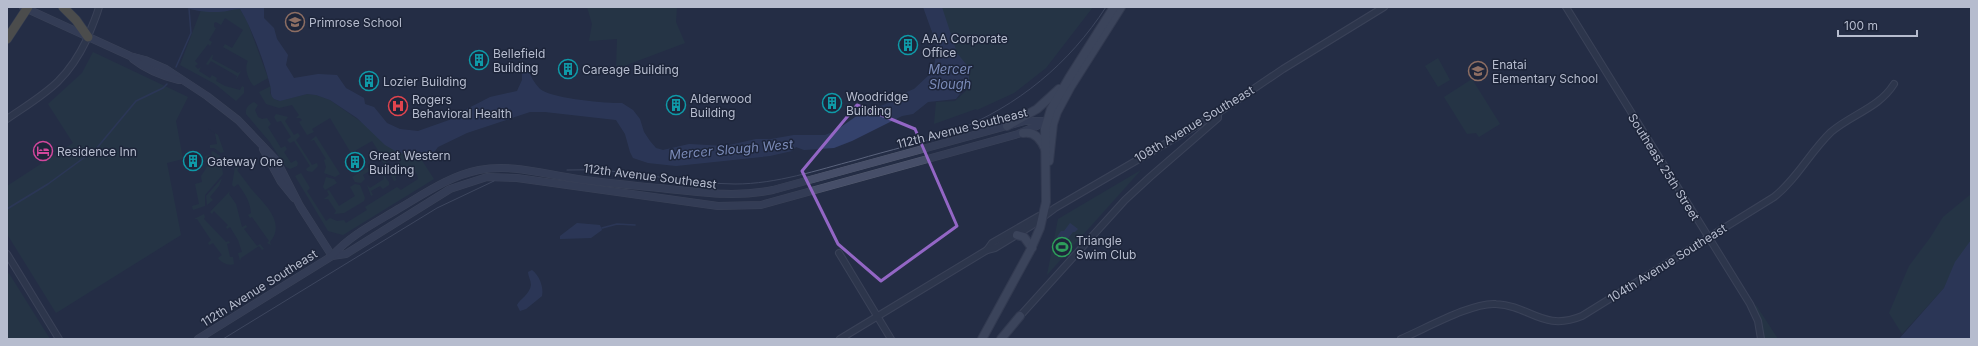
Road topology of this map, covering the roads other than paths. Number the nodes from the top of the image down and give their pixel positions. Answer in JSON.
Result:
{"nodes":[{"id":1,"x":63,"y":7,"type":"edge"},
{"id":2,"x":99,"y":7,"type":"edge"},
{"id":3,"x":1114,"y":7,"type":"edge"},
{"id":4,"x":1121,"y":7,"type":"edge"},
{"id":5,"x":1384,"y":7,"type":"edge"},
{"id":6,"x":1566,"y":7,"type":"edge"},
{"id":7,"x":26,"y":8,"type":"edge"},
{"id":8,"x":88,"y":36,"type":"junction"},
{"id":9,"x":7,"y":39,"type":"edge"},
{"id":10,"x":1068,"y":78,"type":"junction"},
{"id":11,"x":1894,"y":84,"type":"dead end"},
{"id":12,"x":1218,"y":113,"type":"junction"},
{"id":13,"x":7,"y":119,"type":"edge"},
{"id":14,"x":1050,"y":121,"type":"junction"},
{"id":15,"x":1007,"y":126,"type":"junction"},
{"id":16,"x":1023,"y":133,"type":"junction"},
{"id":17,"x":1045,"y":149,"type":"junction"},
{"id":18,"x":1047,"y":174,"type":"junction"},
{"id":19,"x":1044,"y":214,"type":"junction"},
{"id":20,"x":1017,"y":234,"type":"junction"},
{"id":21,"x":1708,"y":237,"type":"junction"},
{"id":22,"x":1032,"y":248,"type":"junction"},
{"id":23,"x":986,"y":250,"type":"junction"},
{"id":24,"x":839,"y":253,"type":"dead end"},
{"id":25,"x":7,"y":254,"type":"edge"},
{"id":26,"x":332,"y":256,"type":"junction"},
{"id":27,"x":1020,"y":316,"type":"joint"},
{"id":28,"x":877,"y":317,"type":"junction"},
{"id":29,"x":59,"y":339,"type":"edge"},
{"id":30,"x":198,"y":339,"type":"edge"},
{"id":31,"x":840,"y":339,"type":"edge"},
{"id":32,"x":891,"y":339,"type":"edge"},
{"id":33,"x":982,"y":339,"type":"edge"},
{"id":34,"x":1001,"y":339,"type":"edge"},
{"id":35,"x":1401,"y":339,"type":"edge"},
{"id":36,"x":1761,"y":339,"type":"edge"}],
"edges":[{"from":1,"to":8,"type":"highway"},
{"from":2,"to":8,"type":"street"},
{"from":3,"to":10,"type":"main road"},
{"from":4,"to":14,"type":"main road"},
{"from":5,"to":12,"type":"street","name":"108th Avenue Southeast"},
{"from":6,"to":21,"type":"street","name":"Southeast 25th Street"},
{"from":7,"to":8,"type":"main road"},
{"from":7,"to":9,"type":"highway"},
{"from":8,"to":13,"type":"street"},
{"from":8,"to":26,"type":"main road"},
{"from":10,"to":14,"type":"main road"},
{"from":10,"to":15,"type":"main road"},
{"from":11,"to":21,"type":"street","name":"104th Avenue Southeast"},
{"from":12,"to":19,"type":"street","name":"108th Avenue Southeast"},
{"from":12,"to":27,"type":"street"},
{"from":14,"to":15,"type":"main road","name":"112th Avenue Southeast"},
{"from":14,"to":16,"type":"main road","name":"112th Avenue Southeast"},
{"from":14,"to":17,"type":"main road"},
{"from":14,"to":18,"type":"main road"},
{"from":15,"to":26,"type":"main road","name":"112th Avenue Southeast"},
{"from":16,"to":17,"type":"main road"},
{"from":16,"to":26,"type":"main road","name":"112th Avenue Southeast"},
{"from":17,"to":18,"type":"main road"},
{"from":18,"to":19,"type":"main road"},
{"from":19,"to":20,"type":"street","name":"108th Avenue Southeast"},
{"from":19,"to":22,"type":"main road"},
{"from":19,"to":23,"type":"street","name":"108th Avenue Southeast"},
{"from":20,"to":22,"type":"main road"},
{"from":20,"to":23,"type":"street","name":"108th Avenue Southeast"},
{"from":21,"to":35,"type":"street","name":"104th Avenue Southeast"},
{"from":21,"to":36,"type":"street","name":"Southeast 25th Street"},
{"from":22,"to":33,"type":"main road"},
{"from":23,"to":28,"type":"street","name":"108th Avenue Southeast"},
{"from":24,"to":28,"type":"street"},
{"from":25,"to":29,"type":"street"},
{"from":26,"to":30,"type":"main road","name":"112th Avenue Southeast"},
{"from":27,"to":34,"type":"main road"},
{"from":28,"to":31,"type":"street","name":"108th Avenue Southeast"},
{"from":28,"to":32,"type":"street"}]}
